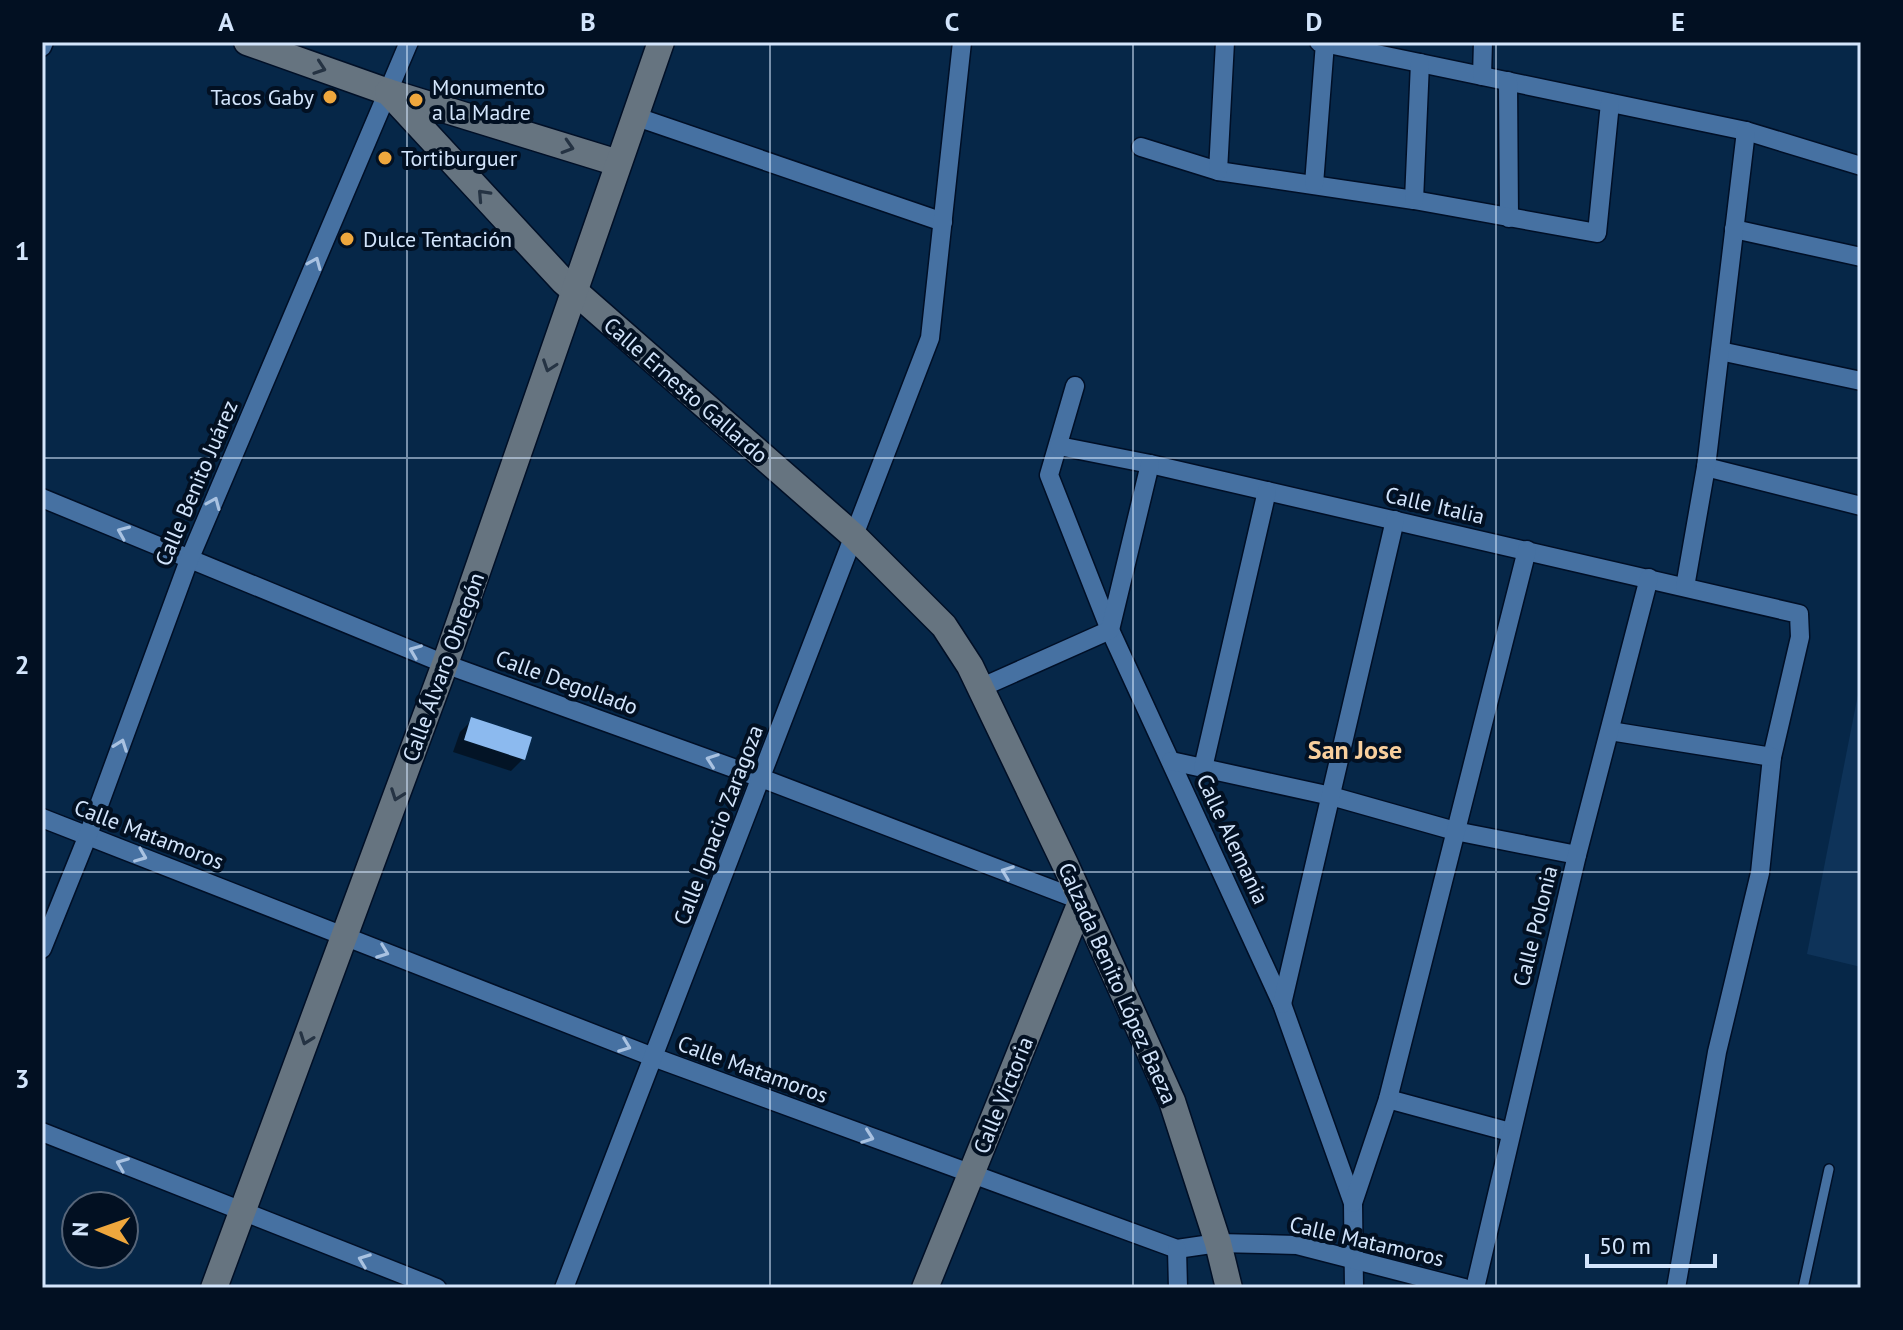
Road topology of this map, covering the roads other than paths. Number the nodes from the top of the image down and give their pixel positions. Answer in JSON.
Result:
{"nodes":[{"id":1,"x":247,"y":42,"type":"edge"},
{"id":2,"x":409,"y":42,"type":"edge"},
{"id":3,"x":661,"y":42,"type":"edge"},
{"id":4,"x":962,"y":42,"type":"edge"},
{"id":5,"x":1225,"y":42,"type":"edge"},
{"id":6,"x":1483,"y":42,"type":"edge"},
{"id":7,"x":1322,"y":43,"type":"edge"},
{"id":8,"x":1375,"y":48,"type":"edge"},
{"id":9,"x":1420,"y":63,"type":"junction"},
{"id":10,"x":1482,"y":76,"type":"junction"},
{"id":11,"x":1508,"y":81,"type":"junction"},
{"id":12,"x":388,"y":92,"type":"junction"},
{"id":13,"x":1610,"y":103,"type":"junction"},
{"id":14,"x":634,"y":116,"type":"junction"},
{"id":15,"x":1746,"y":131,"type":"junction"},
{"id":16,"x":1141,"y":147,"type":"dead end"},
{"id":17,"x":618,"y":163,"type":"junction"},
{"id":18,"x":1861,"y":166,"type":"edge"},
{"id":19,"x":1218,"y":171,"type":"junction"},
{"id":20,"x":1314,"y":184,"type":"junction"},
{"id":21,"x":1414,"y":200,"type":"junction"},
{"id":22,"x":1509,"y":218,"type":"junction"},
{"id":23,"x":943,"y":222,"type":"junction"},
{"id":24,"x":1734,"y":229,"type":"junction"},
{"id":25,"x":1861,"y":257,"type":"edge"},
{"id":26,"x":575,"y":292,"type":"junction"},
{"id":27,"x":1720,"y":351,"type":"junction"},
{"id":28,"x":1861,"y":381,"type":"edge"},
{"id":29,"x":1075,"y":386,"type":"dead end"},
{"id":30,"x":1059,"y":446,"type":"junction"},
{"id":31,"x":1150,"y":464,"type":"junction"},
{"id":32,"x":1706,"y":467,"type":"junction"},
{"id":33,"x":1267,"y":491,"type":"junction"},
{"id":34,"x":42,"y":498,"type":"edge"},
{"id":35,"x":1861,"y":506,"type":"edge"},
{"id":36,"x":1395,"y":520,"type":"junction"},
{"id":37,"x":855,"y":537,"type":"junction"},
{"id":38,"x":1527,"y":550,"type":"junction"},
{"id":39,"x":189,"y":560,"type":"junction"},
{"id":40,"x":1649,"y":578,"type":"junction"},
{"id":41,"x":1685,"y":587,"type":"junction"},
{"id":42,"x":1110,"y":630,"type":"junction"},
{"id":43,"x":445,"y":664,"type":"junction"},
{"id":44,"x":980,"y":688,"type":"junction"},
{"id":45,"x":1610,"y":731,"type":"junction"},
{"id":46,"x":1772,"y":757,"type":"junction"},
{"id":47,"x":1171,"y":761,"type":"junction"},
{"id":48,"x":1203,"y":768,"type":"junction"},
{"id":49,"x":761,"y":778,"type":"junction"},
{"id":50,"x":1331,"y":796,"type":"junction"},
{"id":51,"x":42,"y":818,"type":"edge"},
{"id":52,"x":1455,"y":831,"type":"junction"},
{"id":53,"x":88,"y":835,"type":"junction"},
{"id":54,"x":1577,"y":855,"type":"junction"},
{"id":55,"x":1080,"y":901,"type":"junction"},
{"id":56,"x":344,"y":937,"type":"junction"},
{"id":57,"x":42,"y":949,"type":"edge"},
{"id":58,"x":1282,"y":1004,"type":"junction"},
{"id":59,"x":653,"y":1057,"type":"junction"},
{"id":60,"x":1388,"y":1099,"type":"junction"},
{"id":61,"x":42,"y":1132,"type":"edge"},
{"id":62,"x":1510,"y":1132,"type":"junction"},
{"id":63,"x":1829,"y":1169,"type":"dead end"},
{"id":64,"x":970,"y":1176,"type":"junction"},
{"id":65,"x":1353,"y":1203,"type":"junction"},
{"id":66,"x":242,"y":1213,"type":"junction"},
{"id":67,"x":1218,"y":1243,"type":"junction"},
{"id":68,"x":1177,"y":1249,"type":"junction"},
{"id":69,"x":1355,"y":1260,"type":"junction"},
{"id":70,"x":214,"y":1288,"type":"edge"},
{"id":71,"x":437,"y":1288,"type":"edge"},
{"id":72,"x":564,"y":1288,"type":"edge"},
{"id":73,"x":925,"y":1288,"type":"edge"},
{"id":74,"x":1178,"y":1288,"type":"edge"},
{"id":75,"x":1229,"y":1288,"type":"edge"},
{"id":76,"x":1354,"y":1288,"type":"edge"},
{"id":77,"x":1464,"y":1288,"type":"edge"},
{"id":78,"x":1475,"y":1288,"type":"edge"},
{"id":79,"x":1676,"y":1288,"type":"edge"},
{"id":80,"x":1803,"y":1288,"type":"edge"}],
"edges":[{"from":1,"to":12,"type":"street","one_way":true},
{"from":2,"to":12,"type":"street","name":"Calle Benito Juárez"},
{"from":3,"to":14,"type":"street","name":"Calle Álvaro Obregón"},
{"from":4,"to":23,"type":"street","name":"Calle Ignacio Zaragoza"},
{"from":5,"to":19,"type":"street"},
{"from":6,"to":10,"type":"street"},
{"from":7,"to":8,"type":"street"},
{"from":7,"to":20,"type":"street"},
{"from":8,"to":9,"type":"street"},
{"from":9,"to":10,"type":"street"},
{"from":9,"to":21,"type":"street"},
{"from":10,"to":11,"type":"street"},
{"from":11,"to":13,"type":"street"},
{"from":11,"to":22,"type":"street"},
{"from":12,"to":17,"type":"street","one_way":true},
{"from":26,"to":12,"type":"street","name":"Calle Ernesto Gallardo","one_way":true},
{"from":39,"to":12,"type":"street","name":"Calle Benito Juárez","one_way":true},
{"from":13,"to":15,"type":"street"},
{"from":13,"to":22,"type":"street"},
{"from":14,"to":17,"type":"street","name":"Calle Álvaro Obregón"},
{"from":14,"to":23,"type":"street"},
{"from":15,"to":18,"type":"street"},
{"from":15,"to":24,"type":"street"},
{"from":16,"to":19,"type":"street"},
{"from":17,"to":26,"type":"street","name":"Calle Álvaro Obregón"},
{"from":19,"to":20,"type":"street"},
{"from":20,"to":21,"type":"street"},
{"from":21,"to":22,"type":"street"},
{"from":23,"to":37,"type":"street","name":"Calle Ignacio Zaragoza"},
{"from":24,"to":25,"type":"street"},
{"from":24,"to":27,"type":"street"},
{"from":26,"to":37,"type":"street","name":"Calle Ernesto Gallardo"},
{"from":26,"to":43,"type":"street","name":"Calle Álvaro Obregón","one_way":true},
{"from":27,"to":28,"type":"street"},
{"from":27,"to":32,"type":"street"},
{"from":29,"to":30,"type":"street","name":"Calle Alemania"},
{"from":30,"to":31,"type":"street","name":"Calle Italia"},
{"from":30,"to":42,"type":"street","name":"Calle Alemania"},
{"from":31,"to":33,"type":"street","name":"Calle Italia"},
{"from":31,"to":42,"type":"street"},
{"from":32,"to":35,"type":"street"},
{"from":32,"to":41,"type":"street"},
{"from":33,"to":36,"type":"street","name":"Calle Italia"},
{"from":33,"to":48,"type":"street"},
{"from":39,"to":34,"type":"street","name":"Calle Degollado","one_way":true},
{"from":36,"to":38,"type":"street","name":"Calle Italia"},
{"from":36,"to":50,"type":"street"},
{"from":37,"to":44,"type":"street","name":"Calle Ernesto Gallardo"},
{"from":37,"to":49,"type":"street","name":"Calle Ignacio Zaragoza"},
{"from":38,"to":40,"type":"street","name":"Calle Italia"},
{"from":38,"to":52,"type":"street"},
{"from":43,"to":39,"type":"street","name":"Calle Degollado","one_way":true},
{"from":53,"to":39,"type":"street","name":"Calle Benito Juárez","one_way":true},
{"from":40,"to":41,"type":"street","name":"Calle Italia"},
{"from":40,"to":45,"type":"street","name":"Calle Polonia"},
{"from":41,"to":46,"type":"street","name":"Calle Italia"},
{"from":42,"to":44,"type":"street"},
{"from":42,"to":47,"type":"street","name":"Calle Alemania"},
{"from":49,"to":43,"type":"street","name":"Calle Degollado","one_way":true},
{"from":43,"to":56,"type":"street","name":"Calle Álvaro Obregón","one_way":true},
{"from":44,"to":55,"type":"street","name":"Calzada Benito López Baeza"},
{"from":45,"to":46,"type":"street"},
{"from":45,"to":54,"type":"street","name":"Calle Polonia"},
{"from":46,"to":79,"type":"street"},
{"from":47,"to":48,"type":"street"},
{"from":47,"to":58,"type":"street","name":"Calle Alemania"},
{"from":48,"to":50,"type":"street"},
{"from":55,"to":49,"type":"street","name":"Calle Degollado","one_way":true},
{"from":49,"to":59,"type":"street","name":"Calle Ignacio Zaragoza"},
{"from":50,"to":52,"type":"street"},
{"from":50,"to":58,"type":"street"},
{"from":51,"to":53,"type":"street","name":"Calle Matamoros"},
{"from":52,"to":54,"type":"street"},
{"from":52,"to":60,"type":"street"},
{"from":53,"to":56,"type":"street","name":"Calle Matamoros","one_way":true},
{"from":53,"to":57,"type":"street","name":"Calle Benito Juárez"},
{"from":54,"to":62,"type":"street","name":"Calle Polonia"},
{"from":55,"to":64,"type":"street","name":"Calle Victoria"},
{"from":55,"to":67,"type":"street","name":"Calzada Benito López Baeza"},
{"from":56,"to":59,"type":"street","name":"Calle Matamoros","one_way":true},
{"from":56,"to":66,"type":"street","name":"Calle Álvaro Obregón","one_way":true},
{"from":58,"to":65,"type":"street","name":"Calle Alemania"},
{"from":59,"to":64,"type":"street","name":"Calle Matamoros","one_way":true},
{"from":59,"to":72,"type":"street","name":"Calle Ignacio Zaragoza"},
{"from":60,"to":62,"type":"street"},
{"from":60,"to":65,"type":"street"},
{"from":66,"to":61,"type":"street","one_way":true},
{"from":62,"to":78,"type":"street","name":"Calle Polonia"},
{"from":63,"to":80,"type":"lane"},
{"from":64,"to":68,"type":"street","name":"Calle Matamoros"},
{"from":64,"to":73,"type":"street","name":"Calle Victoria"},
{"from":65,"to":69,"type":"street","name":"Calle Alemania"},
{"from":66,"to":70,"type":"street","name":"Calle Álvaro Obregón"},
{"from":71,"to":66,"type":"street","one_way":true},
{"from":67,"to":68,"type":"street","name":"Calle Matamoros"},
{"from":67,"to":69,"type":"street","name":"Calle Matamoros"},
{"from":67,"to":75,"type":"street","name":"Calzada Benito López Baeza"},
{"from":68,"to":74,"type":"street"},
{"from":69,"to":76,"type":"street","name":"Calle Alemania"},
{"from":69,"to":77,"type":"street","name":"Calle Matamoros"}]}
